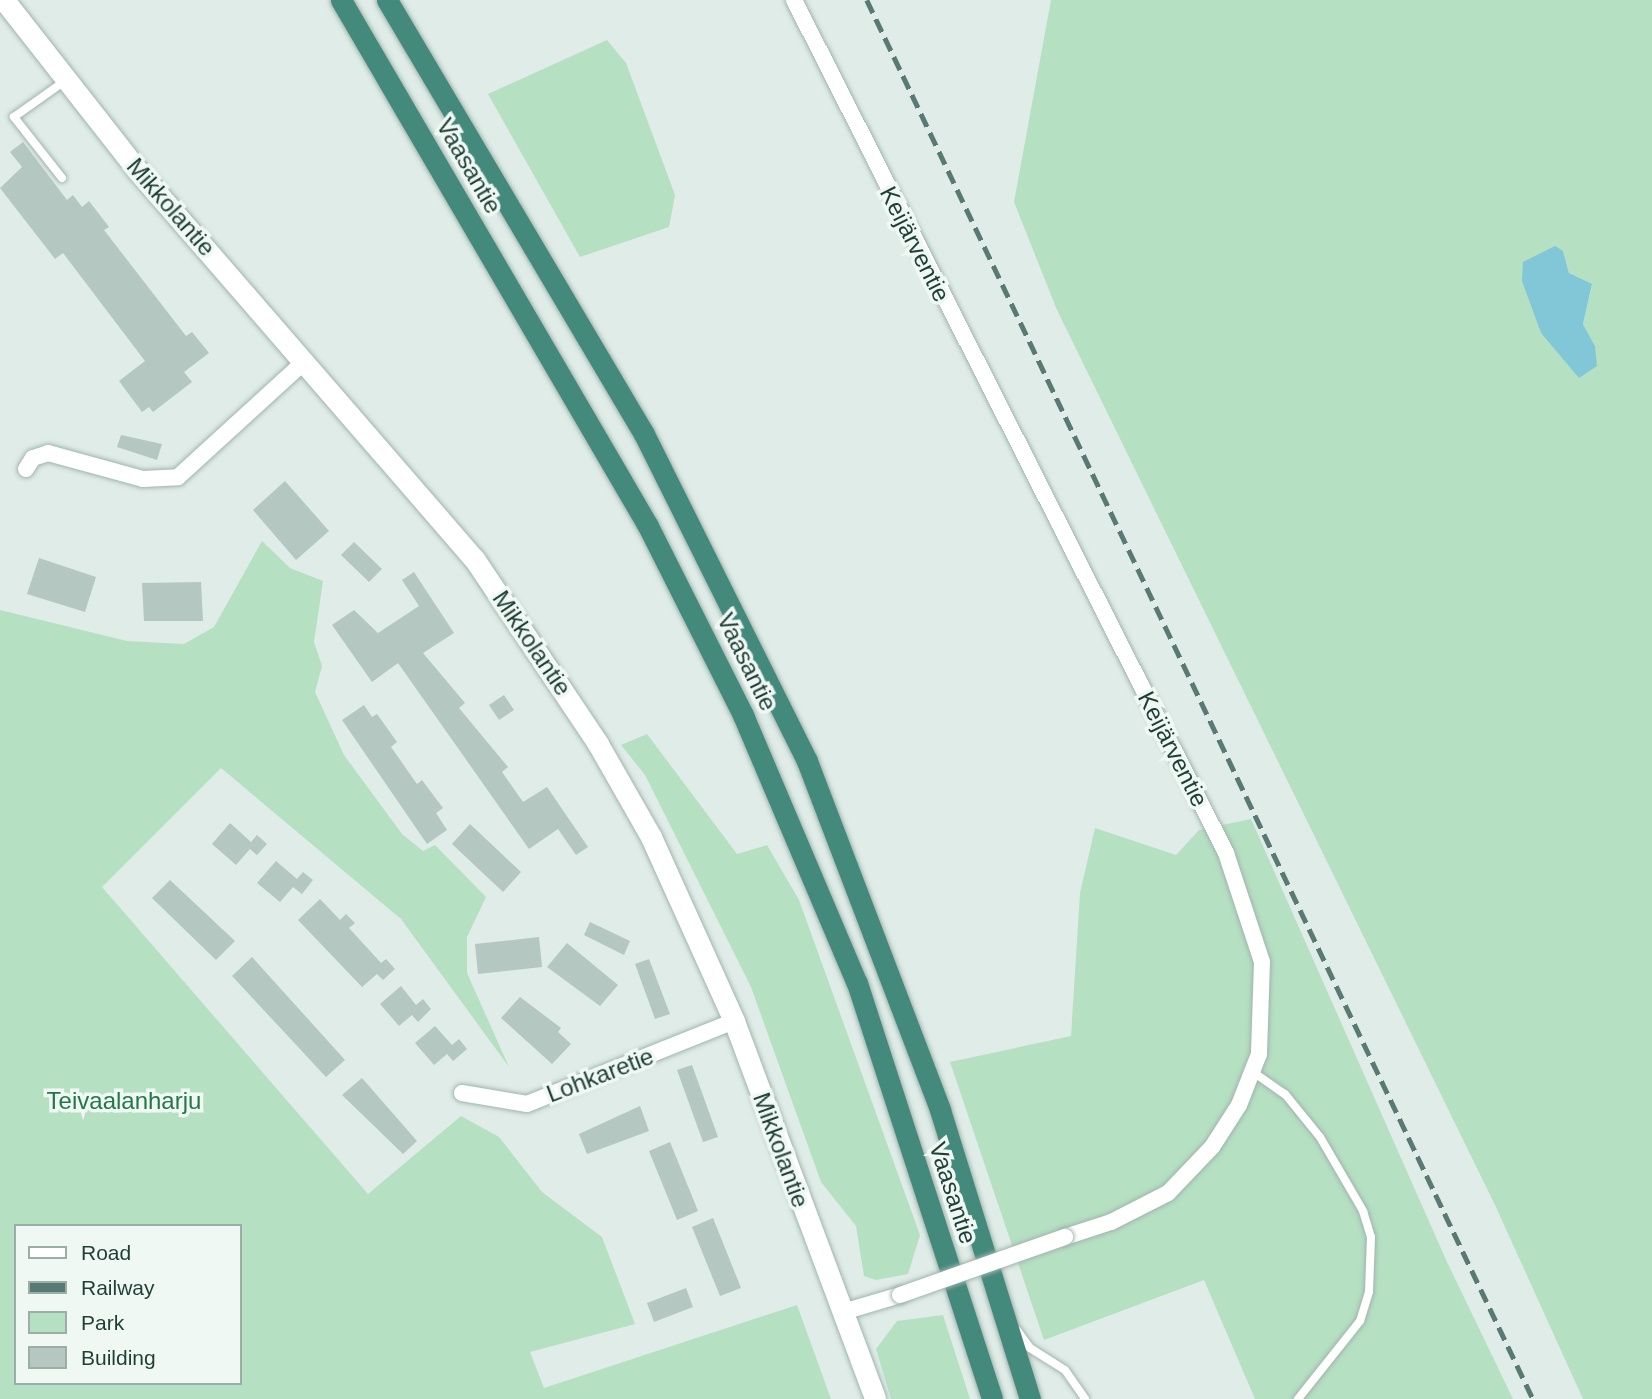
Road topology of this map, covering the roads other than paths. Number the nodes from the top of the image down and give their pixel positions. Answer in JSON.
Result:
{"nodes":[{"id":1,"x":4,"y":0,"type":"edge"},
{"id":2,"x":341,"y":0,"type":"edge"},
{"id":3,"x":387,"y":0,"type":"edge"},
{"id":4,"x":794,"y":0,"type":"edge"},
{"id":5,"x":66,"y":80,"type":"junction"},
{"id":6,"x":62,"y":178,"type":"dead end"},
{"id":7,"x":305,"y":361,"type":"junction"},
{"id":8,"x":26,"y":469,"type":"dead end"},
{"id":9,"x":734,"y":1021,"type":"junction"},
{"id":10,"x":1253,"y":1072,"type":"junction"},
{"id":11,"x":462,"y":1093,"type":"dead end"},
{"id":12,"x":999,"y":1303,"type":"junction"},
{"id":13,"x":843,"y":1312,"type":"junction"},
{"id":14,"x":875,"y":1399,"type":"edge"},
{"id":15,"x":992,"y":1399,"type":"edge"},
{"id":16,"x":1030,"y":1399,"type":"edge"},
{"id":17,"x":1085,"y":1399,"type":"edge"},
{"id":18,"x":1298,"y":1399,"type":"edge"}],
"edges":[{"from":1,"to":5,"type":"main road","name":"Mikkolantie"},
{"from":2,"to":15,"type":"highway","name":"Vaasantie"},
{"from":3,"to":12,"type":"highway","name":"Vaasantie"},
{"from":4,"to":10,"type":"street","name":"Keijärventie"},
{"from":5,"to":6,"type":"lane"},
{"from":5,"to":7,"type":"main road","name":"Mikkolantie"},
{"from":7,"to":8,"type":"street"},
{"from":7,"to":9,"type":"main road","name":"Mikkolantie"},
{"from":9,"to":11,"type":"street","name":"Lohkaretie"},
{"from":9,"to":13,"type":"main road","name":"Mikkolantie"},
{"from":10,"to":13,"type":"street","name":"Keijärventie","bridge":true},
{"from":10,"to":18,"type":"lane"},
{"from":12,"to":16,"type":"highway","name":"Vaasantie"},
{"from":12,"to":17,"type":"lane"},
{"from":13,"to":14,"type":"main road","name":"Mikkolantie"}]}
